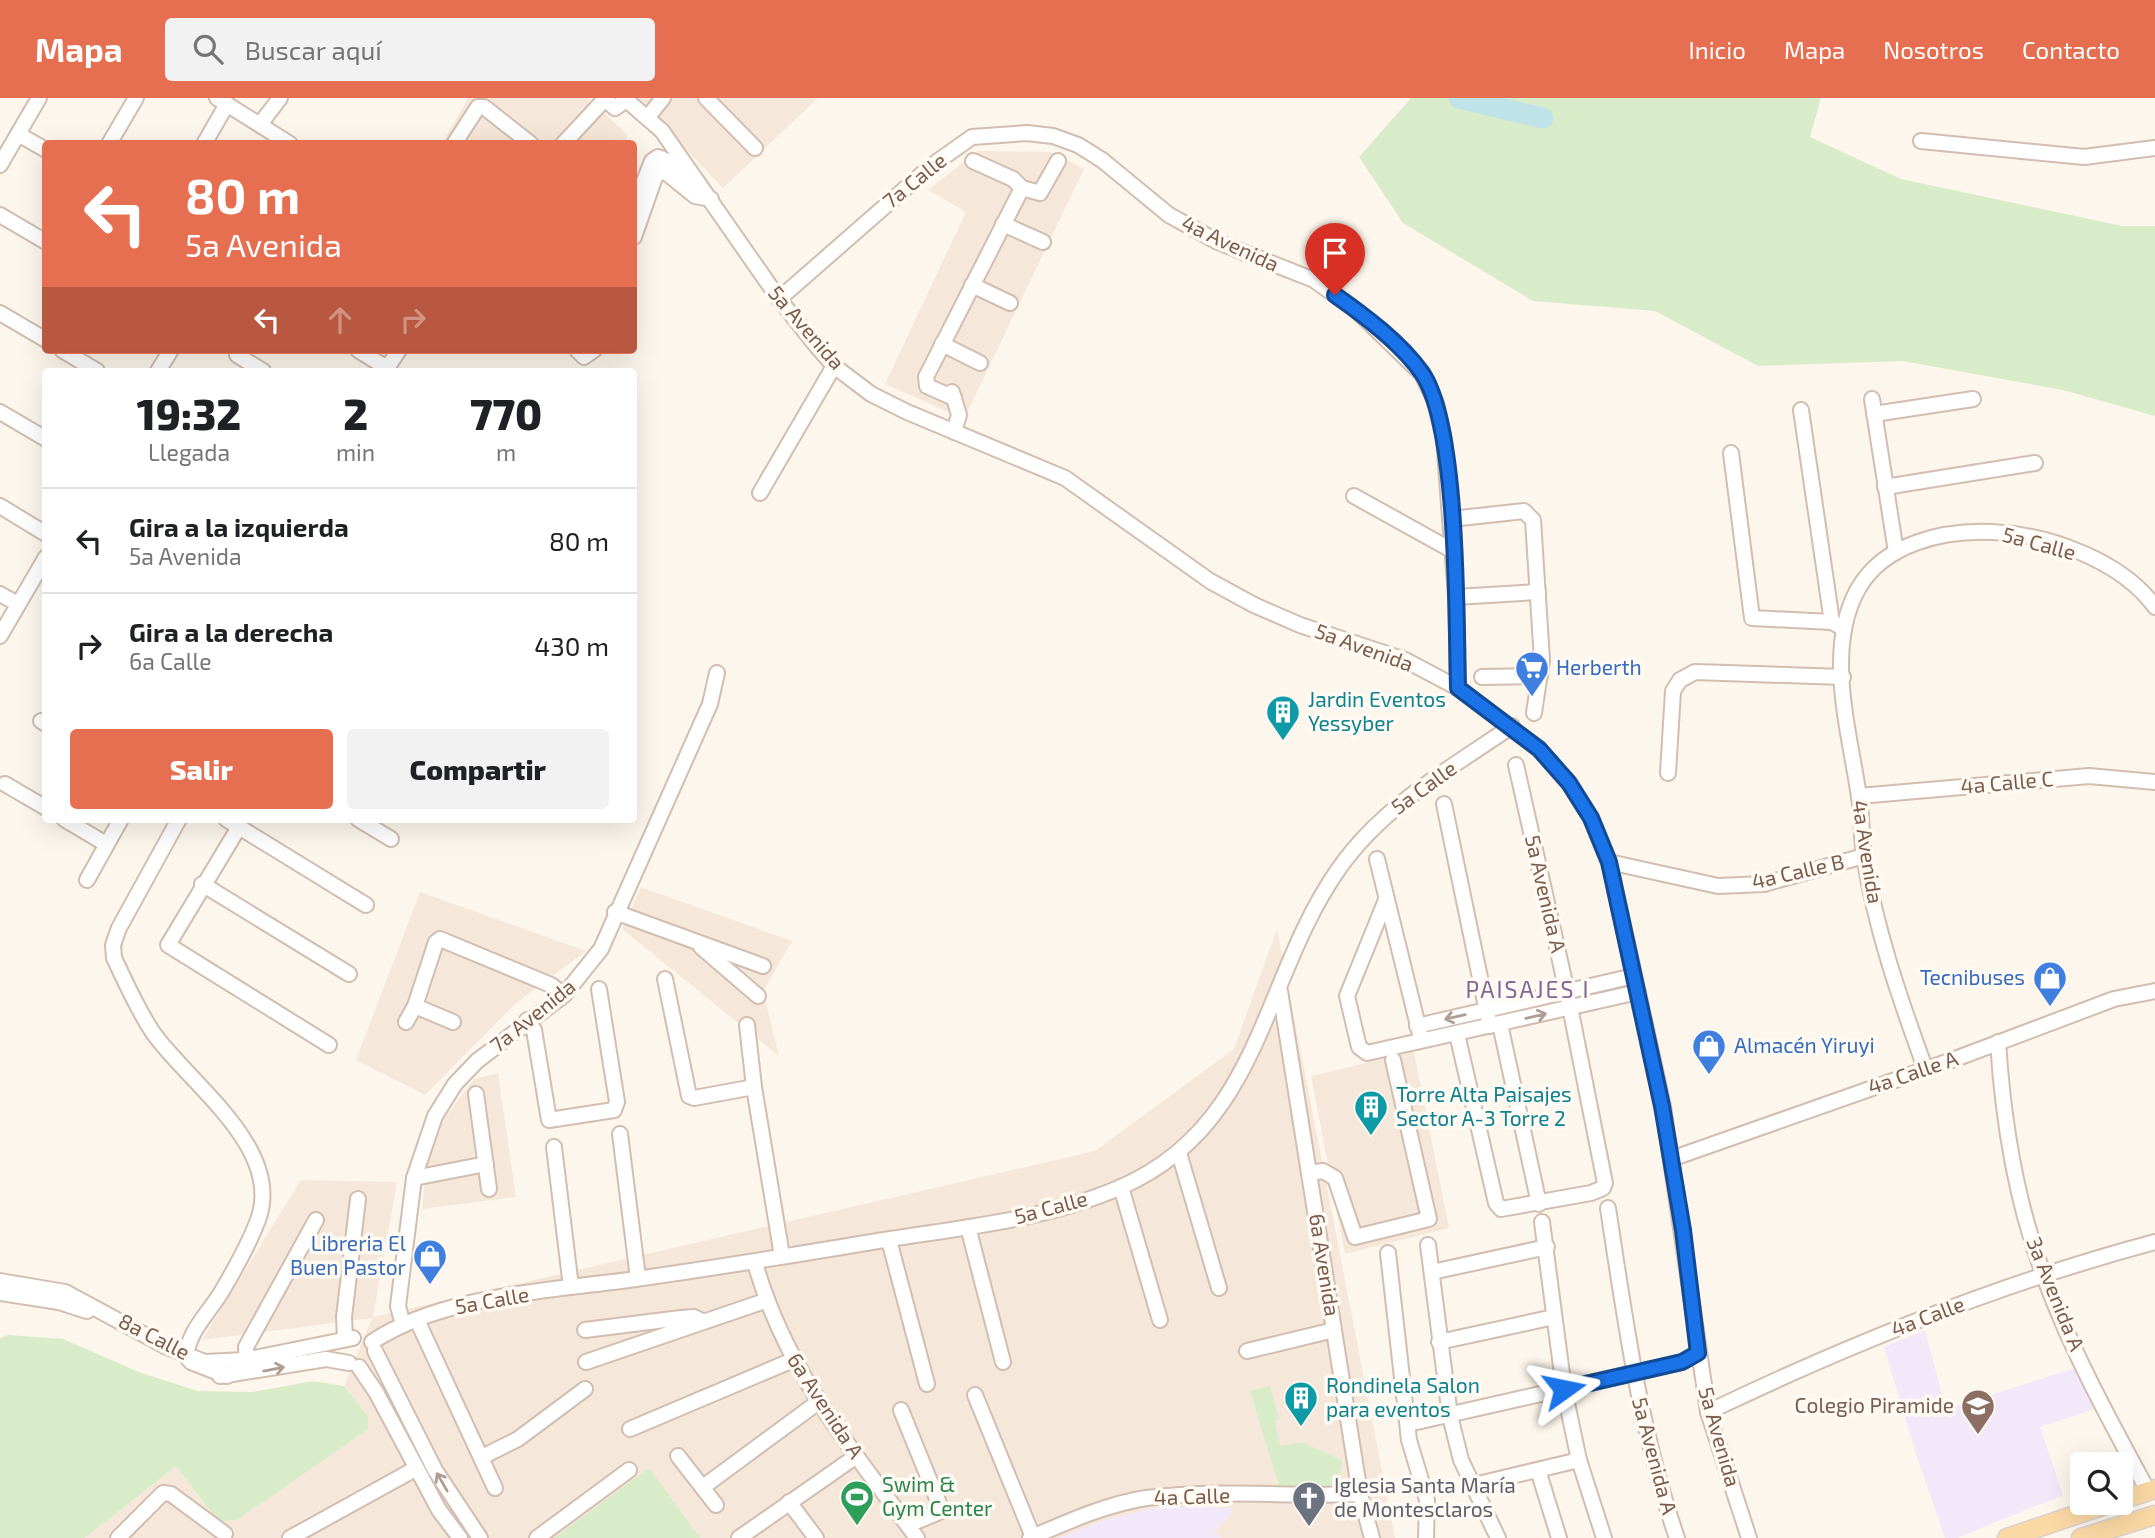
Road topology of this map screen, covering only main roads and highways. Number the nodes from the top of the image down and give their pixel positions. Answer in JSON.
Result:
{"nodes":[{"id":1,"x":2152,"y":1490,"type":"edge"},
{"id":2,"x":2133,"y":1496,"type":"edge"},
{"id":3,"x":2075,"y":1515,"type":"edge"},
{"id":4,"x":2155,"y":1515,"type":"edge"},
{"id":5,"x":2007,"y":1538,"type":"edge"},
{"id":6,"x":2081,"y":1538,"type":"edge"}],
"edges":[{"from":1,"to":2,"type":"main road"},
{"from":3,"to":5,"type":"main road"},
{"from":4,"to":6,"type":"main road"}]}
